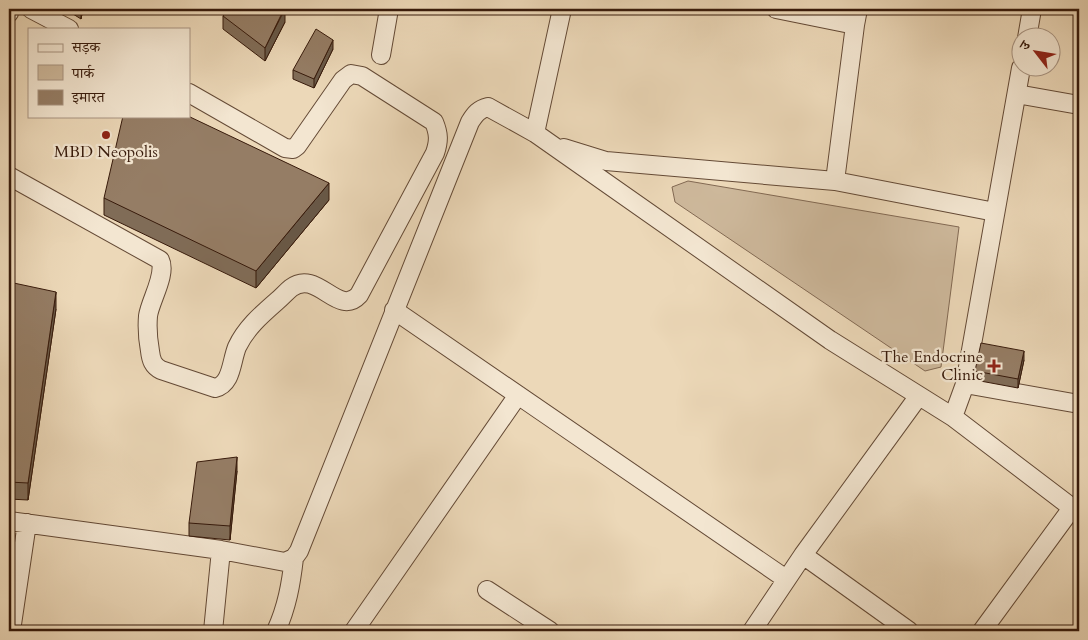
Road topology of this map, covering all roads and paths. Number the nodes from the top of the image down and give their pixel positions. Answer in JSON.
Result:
{"nodes":[{"id":1,"x":9,"y":9,"type":"edge"},
{"id":2,"x":31,"y":9,"type":"edge"},
{"id":3,"x":389,"y":9,"type":"edge"},
{"id":4,"x":562,"y":9,"type":"edge"},
{"id":5,"x":776,"y":9,"type":"edge"},
{"id":6,"x":1032,"y":9,"type":"edge"},
{"id":7,"x":9,"y":13,"type":"edge"},
{"id":8,"x":856,"y":17,"type":"edge"},
{"id":9,"x":67,"y":28,"type":"edge"},
{"id":10,"x":1029,"y":28,"type":"edge"},
{"id":11,"x":381,"y":55,"type":"dead end"},
{"id":12,"x":1019,"y":78,"type":"edge"},
{"id":13,"x":190,"y":94,"type":"edge"},
{"id":14,"x":1017,"y":94,"type":"junction"},
{"id":15,"x":1079,"y":105,"type":"edge"},
{"id":16,"x":541,"y":138,"type":"junction"},
{"id":17,"x":9,"y":176,"type":"edge"},
{"id":18,"x":835,"y":181,"type":"junction"},
{"id":19,"x":995,"y":212,"type":"junction"},
{"id":20,"x":394,"y":310,"type":"junction"},
{"id":21,"x":965,"y":384,"type":"junction"},
{"id":22,"x":518,"y":395,"type":"junction"},
{"id":23,"x":918,"y":397,"type":"junction"},
{"id":24,"x":1079,"y":404,"type":"edge"},
{"id":25,"x":953,"y":417,"type":"junction"},
{"id":26,"x":1075,"y":510,"type":"edge"},
{"id":27,"x":9,"y":521,"type":"edge"},
{"id":28,"x":27,"y":523,"type":"junction"},
{"id":29,"x":221,"y":550,"type":"junction"},
{"id":30,"x":802,"y":555,"type":"junction"},
{"id":31,"x":294,"y":558,"type":"junction"},
{"id":32,"x":786,"y":579,"type":"junction"},
{"id":33,"x":487,"y":590,"type":"dead end"},
{"id":34,"x":11,"y":631,"type":"edge"},
{"id":35,"x":212,"y":631,"type":"edge"},
{"id":36,"x":276,"y":631,"type":"edge"},
{"id":37,"x":354,"y":631,"type":"edge"},
{"id":38,"x":550,"y":631,"type":"edge"},
{"id":39,"x":752,"y":631,"type":"edge"},
{"id":40,"x":909,"y":631,"type":"edge"},
{"id":41,"x":982,"y":631,"type":"edge"}],
"edges":[{"from":1,"to":7,"type":"street"},
{"from":2,"to":9,"type":"street"},
{"from":3,"to":11,"type":"street"},
{"from":4,"to":16,"type":"street"},
{"from":5,"to":8,"type":"street"},
{"from":6,"to":10,"type":"street"},
{"from":8,"to":18,"type":"street"},
{"from":12,"to":14,"type":"street"},
{"from":13,"to":17,"type":"street"},
{"from":14,"to":15,"type":"street"},
{"from":14,"to":19,"type":"street"},
{"from":16,"to":18,"type":"street"},
{"from":16,"to":20,"type":"street"},
{"from":16,"to":23,"type":"street"},
{"from":18,"to":19,"type":"street"},
{"from":19,"to":21,"type":"street"},
{"from":20,"to":22,"type":"street"},
{"from":20,"to":31,"type":"street"},
{"from":21,"to":24,"type":"street"},
{"from":21,"to":25,"type":"street"},
{"from":22,"to":32,"type":"street"},
{"from":22,"to":37,"type":"street"},
{"from":23,"to":25,"type":"street"},
{"from":23,"to":30,"type":"street"},
{"from":25,"to":26,"type":"street"},
{"from":26,"to":41,"type":"street"},
{"from":27,"to":28,"type":"street"},
{"from":28,"to":29,"type":"street"},
{"from":28,"to":34,"type":"street"},
{"from":29,"to":31,"type":"street"},
{"from":29,"to":35,"type":"street"},
{"from":30,"to":32,"type":"street"},
{"from":30,"to":40,"type":"street"},
{"from":31,"to":36,"type":"street"},
{"from":32,"to":39,"type":"street"},
{"from":33,"to":38,"type":"street"}]}
